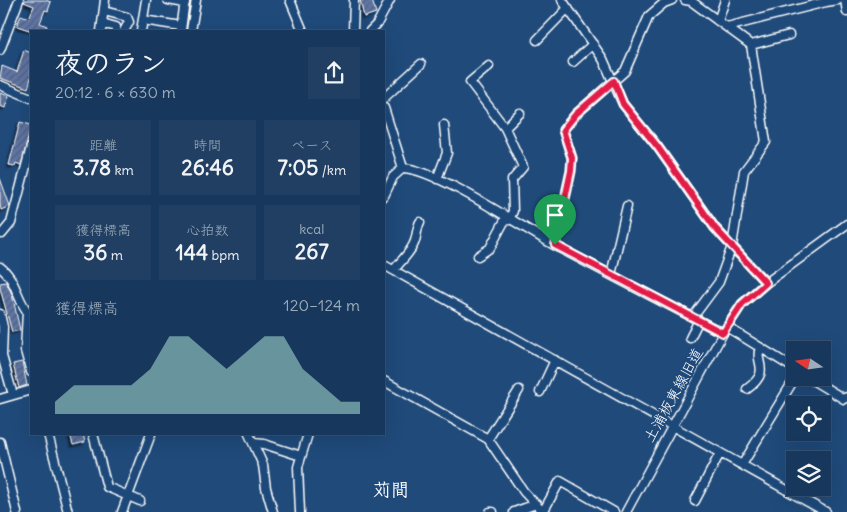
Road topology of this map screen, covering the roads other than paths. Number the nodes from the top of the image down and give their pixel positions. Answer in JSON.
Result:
{"nodes":[{"id":1,"x":19,"y":0,"type":"edge"},
{"id":2,"x":106,"y":0,"type":"edge"},
{"id":3,"x":146,"y":0,"type":"edge"},
{"id":4,"x":169,"y":0,"type":"edge"},
{"id":5,"x":196,"y":0,"type":"edge"},
{"id":6,"x":290,"y":0,"type":"edge"},
{"id":7,"x":354,"y":0,"type":"edge"},
{"id":8,"x":390,"y":0,"type":"edge"},
{"id":9,"x":562,"y":0,"type":"edge"},
{"id":10,"x":672,"y":0,"type":"edge"},
{"id":11,"x":685,"y":0,"type":"edge"},
{"id":12,"x":725,"y":0,"type":"edge"},
{"id":13,"x":838,"y":0,"type":"edge"},
{"id":14,"x":846,"y":0,"type":"edge"},
{"id":15,"x":185,"y":1,"type":"edge"},
{"id":16,"x":664,"y":1,"type":"edge"},
{"id":17,"x":826,"y":1,"type":"edge"},
{"id":18,"x":568,"y":8,"type":"junction"},
{"id":19,"x":104,"y":11,"type":"junction"},
{"id":20,"x":847,"y":12,"type":"edge"},
{"id":21,"x":143,"y":20,"type":"junction"},
{"id":22,"x":718,"y":21,"type":"junction"},
{"id":23,"x":102,"y":27,"type":"edge"},
{"id":24,"x":727,"y":27,"type":"junction"},
{"id":25,"x":181,"y":29,"type":"edge"},
{"id":26,"x":116,"y":30,"type":"edge"},
{"id":27,"x":125,"y":30,"type":"edge"},
{"id":28,"x":141,"y":30,"type":"edge"},
{"id":29,"x":191,"y":30,"type":"edge"},
{"id":30,"x":303,"y":30,"type":"edge"},
{"id":31,"x":353,"y":30,"type":"edge"},
{"id":32,"x":371,"y":30,"type":"edge"},
{"id":33,"x":789,"y":35,"type":"dead end"},
{"id":34,"x":2,"y":38,"type":"edge"},
{"id":35,"x":537,"y":40,"type":"dead end"},
{"id":36,"x":593,"y":44,"type":"junction"},
{"id":37,"x":751,"y":44,"type":"junction"},
{"id":38,"x":0,"y":50,"type":"edge"},
{"id":39,"x":573,"y":62,"type":"dead end"},
{"id":40,"x":421,"y":64,"type":"dead end"},
{"id":41,"x":489,"y":66,"type":"dead end"},
{"id":42,"x":614,"y":81,"type":"junction"},
{"id":43,"x":0,"y":85,"type":"edge"},
{"id":44,"x":385,"y":97,"type":"edge"},
{"id":45,"x":30,"y":98,"type":"edge"},
{"id":46,"x":520,"y":113,"type":"dead end"},
{"id":47,"x":385,"y":116,"type":"edge"},
{"id":48,"x":444,"y":125,"type":"dead end"},
{"id":49,"x":505,"y":128,"type":"junction"},
{"id":50,"x":387,"y":133,"type":"edge"},
{"id":51,"x":30,"y":151,"type":"edge"},
{"id":52,"x":403,"y":168,"type":"junction"},
{"id":53,"x":437,"y":180,"type":"junction"},
{"id":54,"x":385,"y":194,"type":"edge"},
{"id":55,"x":627,"y":206,"type":"dead end"},
{"id":56,"x":508,"y":219,"type":"junction"},
{"id":57,"x":420,"y":222,"type":"dead end"},
{"id":58,"x":847,"y":224,"type":"edge"},
{"id":59,"x":1,"y":234,"type":"edge"},
{"id":60,"x":555,"y":245,"type":"junction"},
{"id":61,"x":732,"y":246,"type":"junction"},
{"id":62,"x":478,"y":256,"type":"dead end"},
{"id":63,"x":385,"y":266,"type":"edge"},
{"id":64,"x":0,"y":267,"type":"edge"},
{"id":65,"x":394,"y":270,"type":"junction"},
{"id":66,"x":611,"y":275,"type":"junction"},
{"id":67,"x":766,"y":283,"type":"junction"},
{"id":68,"x":29,"y":312,"type":"edge"},
{"id":69,"x":0,"y":314,"type":"edge"},
{"id":70,"x":696,"y":319,"type":"junction"},
{"id":71,"x":725,"y":330,"type":"junction"},
{"id":72,"x":690,"y":338,"type":"dead end"},
{"id":73,"x":760,"y":348,"type":"junction"},
{"id":74,"x":1,"y":356,"type":"edge"},
{"id":75,"x":555,"y":360,"type":"junction"},
{"id":76,"x":786,"y":364,"type":"edge"},
{"id":77,"x":30,"y":368,"type":"edge"},
{"id":78,"x":4,"y":376,"type":"edge"},
{"id":79,"x":385,"y":382,"type":"edge"},
{"id":80,"x":791,"y":386,"type":"edge"},
{"id":81,"x":822,"y":386,"type":"edge"},
{"id":82,"x":747,"y":389,"type":"dead end"},
{"id":83,"x":30,"y":390,"type":"edge"},
{"id":84,"x":519,"y":390,"type":"dead end"},
{"id":85,"x":540,"y":392,"type":"dead end"},
{"id":86,"x":12,"y":395,"type":"junction"},
{"id":87,"x":847,"y":397,"type":"edge"},
{"id":88,"x":0,"y":399,"type":"edge"},
{"id":89,"x":672,"y":425,"type":"junction"},
{"id":90,"x":48,"y":435,"type":"edge"},
{"id":91,"x":93,"y":435,"type":"edge"},
{"id":92,"x":151,"y":435,"type":"edge"},
{"id":93,"x":249,"y":435,"type":"edge"},
{"id":94,"x":308,"y":435,"type":"edge"},
{"id":95,"x":488,"y":439,"type":"junction"},
{"id":96,"x":0,"y":442,"type":"edge"},
{"id":97,"x":253,"y":443,"type":"junction"},
{"id":98,"x":720,"y":453,"type":"junction"},
{"id":99,"x":300,"y":456,"type":"junction"},
{"id":100,"x":742,"y":465,"type":"junction"},
{"id":101,"x":129,"y":496,"type":"junction"},
{"id":102,"x":140,"y":501,"type":"dead end"},
{"id":103,"x":695,"y":501,"type":"dead end"},
{"id":104,"x":536,"y":504,"type":"junction"},
{"id":105,"x":18,"y":512,"type":"edge"},
{"id":106,"x":68,"y":512,"type":"edge"},
{"id":107,"x":122,"y":512,"type":"edge"},
{"id":108,"x":273,"y":512,"type":"edge"},
{"id":109,"x":300,"y":512,"type":"edge"},
{"id":110,"x":514,"y":512,"type":"edge"},
{"id":111,"x":543,"y":512,"type":"edge"},
{"id":112,"x":614,"y":512,"type":"edge"},
{"id":113,"x":626,"y":512,"type":"edge"},
{"id":114,"x":826,"y":512,"type":"edge"}],
"edges":[{"from":1,"to":34,"type":"street"},
{"from":2,"to":19,"type":"street"},
{"from":3,"to":21,"type":"street"},
{"from":4,"to":15,"type":"street"},
{"from":5,"to":29,"type":"street"},
{"from":6,"to":30,"type":"street"},
{"from":7,"to":31,"type":"street"},
{"from":8,"to":32,"type":"street"},
{"from":9,"to":18,"type":"street"},
{"from":10,"to":16,"type":"street"},
{"from":11,"to":22,"type":"street"},
{"from":12,"to":22,"type":"street"},
{"from":13,"to":17,"type":"street"},
{"from":14,"to":20,"type":"street"},
{"from":15,"to":25,"type":"street"},
{"from":16,"to":42,"type":"street"},
{"from":17,"to":24,"type":"street"},
{"from":18,"to":35,"type":"street"},
{"from":18,"to":36,"type":"street"},
{"from":19,"to":23,"type":"street"},
{"from":19,"to":27,"type":"street"},
{"from":21,"to":25,"type":"street"},
{"from":21,"to":28,"type":"street"},
{"from":22,"to":24,"type":"street"},
{"from":23,"to":26,"type":"street"},
{"from":24,"to":37,"type":"street"},
{"from":33,"to":37,"type":"street"},
{"from":34,"to":38,"type":"street"},
{"from":36,"to":39,"type":"street"},
{"from":36,"to":42,"type":"street"},
{"from":37,"to":61,"type":"street"},
{"from":40,"to":44,"type":"street"},
{"from":41,"to":49,"type":"street"},
{"from":42,"to":60,"type":"street"},
{"from":42,"to":61,"type":"street"},
{"from":43,"to":45,"type":"street"},
{"from":46,"to":49,"type":"street"},
{"from":47,"to":50,"type":"street"},
{"from":48,"to":53,"type":"street"},
{"from":49,"to":56,"type":"street"},
{"from":50,"to":52,"type":"street"},
{"from":51,"to":59,"type":"street"},
{"from":52,"to":53,"type":"street"},
{"from":52,"to":54,"type":"street"},
{"from":53,"to":56,"type":"street"},
{"from":55,"to":66,"type":"street"},
{"from":56,"to":60,"type":"street"},
{"from":56,"to":62,"type":"street"},
{"from":57,"to":65,"type":"street"},
{"from":58,"to":67,"type":"street","name":"土浦板東線旧道"},
{"from":60,"to":66,"type":"street"},
{"from":61,"to":67,"type":"street"},
{"from":61,"to":70,"type":"street"},
{"from":63,"to":65,"type":"street"},
{"from":64,"to":68,"type":"street"},
{"from":65,"to":75,"type":"street"},
{"from":66,"to":70,"type":"street"},
{"from":67,"to":71,"type":"street","name":"土浦板東線旧道"},
{"from":68,"to":77,"type":"street"},
{"from":69,"to":74,"type":"street"},
{"from":70,"to":71,"type":"street"},
{"from":70,"to":72,"type":"street"},
{"from":71,"to":73,"type":"street"},
{"from":71,"to":89,"type":"street","name":"土浦板東線旧道"},
{"from":73,"to":76,"type":"street"},
{"from":73,"to":82,"type":"street"},
{"from":74,"to":78,"type":"street"},
{"from":75,"to":85,"type":"street"},
{"from":75,"to":89,"type":"street"},
{"from":78,"to":86,"type":"street"},
{"from":79,"to":95,"type":"street"},
{"from":80,"to":100,"type":"street"},
{"from":81,"to":87,"type":"street"},
{"from":83,"to":86,"type":"street"},
{"from":84,"to":95,"type":"street"},
{"from":86,"to":88,"type":"street"},
{"from":89,"to":98,"type":"street"},
{"from":89,"to":113,"type":"street","name":"土浦板東線旧道"},
{"from":90,"to":106,"type":"street"},
{"from":91,"to":101,"type":"street"},
{"from":92,"to":101,"type":"street"},
{"from":93,"to":97,"type":"street"},
{"from":94,"to":99,"type":"street"},
{"from":95,"to":104,"type":"street"},
{"from":96,"to":105,"type":"street"},
{"from":97,"to":99,"type":"street"},
{"from":97,"to":108,"type":"street"},
{"from":98,"to":100,"type":"street"},
{"from":98,"to":103,"type":"street"},
{"from":99,"to":109,"type":"street"},
{"from":100,"to":114,"type":"street"},
{"from":101,"to":102,"type":"street"},
{"from":101,"to":107,"type":"street"},
{"from":104,"to":110,"type":"street"},
{"from":104,"to":111,"type":"street"},
{"from":111,"to":112,"type":"street"}]}
